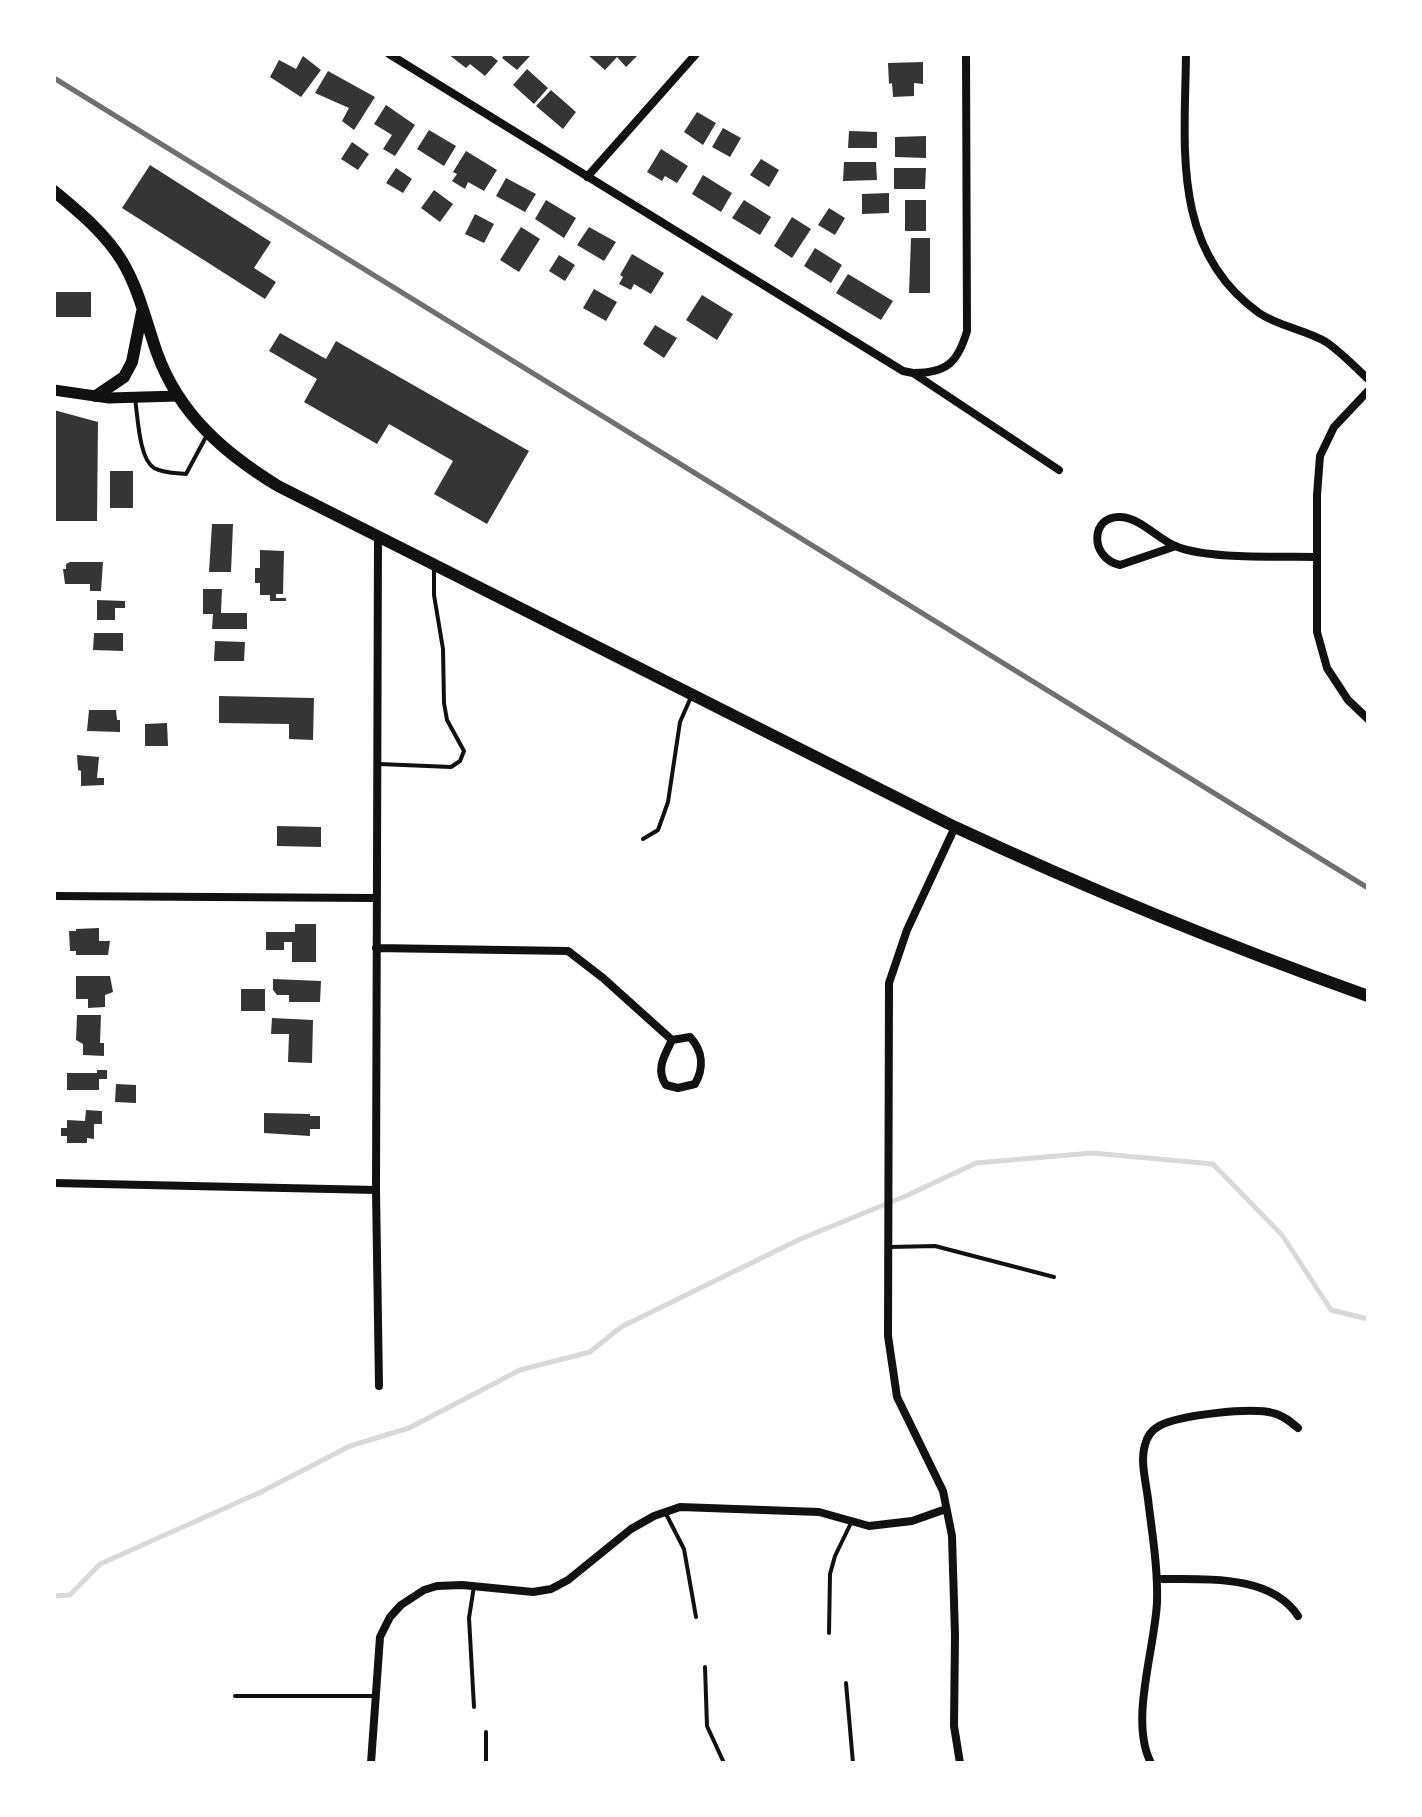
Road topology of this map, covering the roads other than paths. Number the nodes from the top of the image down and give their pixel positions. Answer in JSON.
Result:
{"nodes":[{"id":1,"x":389,"y":54,"type":"edge"},
{"id":2,"x":696,"y":54,"type":"edge"},
{"id":3,"x":966,"y":54,"type":"edge"},
{"id":4,"x":1186,"y":54,"type":"edge"},
{"id":5,"x":587,"y":177,"type":"junction"},
{"id":6,"x":54,"y":191,"type":"edge"},
{"id":7,"x":142,"y":309,"type":"junction"},
{"id":8,"x":913,"y":373,"type":"junction"},
{"id":9,"x":1368,"y":379,"type":"edge"},
{"id":10,"x":54,"y":390,"type":"edge"},
{"id":11,"x":1368,"y":391,"type":"edge"},
{"id":12,"x":96,"y":396,"type":"junction"},
{"id":13,"x":178,"y":396,"type":"junction"},
{"id":14,"x":135,"y":397,"type":"junction"},
{"id":15,"x":207,"y":434,"type":"junction"},
{"id":16,"x":1059,"y":470,"type":"dead end"},
{"id":17,"x":378,"y":536,"type":"junction"},
{"id":18,"x":1176,"y":546,"type":"junction"},
{"id":19,"x":1317,"y":557,"type":"junction"},
{"id":20,"x":434,"y":565,"type":"junction"},
{"id":21,"x":692,"y":695,"type":"junction"},
{"id":22,"x":1368,"y":719,"type":"edge"},
{"id":23,"x":376,"y":764,"type":"junction"},
{"id":24,"x":955,"y":827,"type":"junction"},
{"id":25,"x":643,"y":839,"type":"dead end"},
{"id":26,"x":54,"y":896,"type":"edge"},
{"id":27,"x":375,"y":898,"type":"junction"},
{"id":28,"x":376,"y":948,"type":"junction"},
{"id":29,"x":1368,"y":996,"type":"edge"},
{"id":30,"x":672,"y":1040,"type":"junction"},
{"id":31,"x":54,"y":1183,"type":"edge"},
{"id":32,"x":376,"y":1190,"type":"junction"},
{"id":33,"x":888,"y":1247,"type":"junction"},
{"id":34,"x":1054,"y":1277,"type":"dead end"},
{"id":35,"x":379,"y":1386,"type":"dead end"},
{"id":36,"x":1298,"y":1428,"type":"dead end"},
{"id":37,"x":946,"y":1509,"type":"junction"},
{"id":38,"x":665,"y":1512,"type":"junction"},
{"id":39,"x":852,"y":1521,"type":"junction"},
{"id":40,"x":1158,"y":1579,"type":"junction"},
{"id":41,"x":474,"y":1586,"type":"junction"},
{"id":42,"x":1298,"y":1616,"type":"dead end"},
{"id":43,"x":696,"y":1617,"type":"dead end"},
{"id":44,"x":829,"y":1633,"type":"dead end"},
{"id":45,"x":705,"y":1667,"type":"dead end"},
{"id":46,"x":846,"y":1683,"type":"dead end"},
{"id":47,"x":235,"y":1696,"type":"dead end"},
{"id":48,"x":376,"y":1696,"type":"junction"},
{"id":49,"x":474,"y":1707,"type":"dead end"},
{"id":50,"x":486,"y":1732,"type":"dead end"},
{"id":51,"x":371,"y":1763,"type":"edge"},
{"id":52,"x":486,"y":1763,"type":"edge"},
{"id":53,"x":724,"y":1763,"type":"edge"},
{"id":54,"x":853,"y":1763,"type":"edge"},
{"id":55,"x":960,"y":1763,"type":"edge"},
{"id":56,"x":1151,"y":1763,"type":"edge"}],
"edges":[{"from":1,"to":5,"type":"street"},
{"from":2,"to":5,"type":"street"},
{"from":3,"to":8,"type":"street"},
{"from":4,"to":9,"type":"street"},
{"from":5,"to":8,"type":"street"},
{"from":6,"to":7,"type":"main road"},
{"from":7,"to":12,"type":"main road"},
{"from":7,"to":13,"type":"main road"},
{"from":8,"to":16,"type":"street"},
{"from":10,"to":12,"type":"street"},
{"from":11,"to":19,"type":"street"},
{"from":12,"to":14,"type":"street"},
{"from":13,"to":14,"type":"street"},
{"from":13,"to":15,"type":"main road"},
{"from":14,"to":15,"type":"lane"},
{"from":15,"to":17,"type":"main road"},
{"from":17,"to":20,"type":"main road"},
{"from":17,"to":23,"type":"street"},
{"from":18,"to":18,"type":"street"},
{"from":18,"to":19,"type":"street"},
{"from":19,"to":22,"type":"street"},
{"from":20,"to":21,"type":"main road"},
{"from":20,"to":23,"type":"lane"},
{"from":21,"to":24,"type":"main road"},
{"from":21,"to":25,"type":"lane"},
{"from":23,"to":27,"type":"street"},
{"from":24,"to":29,"type":"main road"},
{"from":24,"to":33,"type":"street"},
{"from":26,"to":27,"type":"street"},
{"from":27,"to":28,"type":"street"},
{"from":28,"to":30,"type":"street"},
{"from":28,"to":32,"type":"street"},
{"from":30,"to":30,"type":"street"},
{"from":31,"to":32,"type":"street"},
{"from":32,"to":35,"type":"street"},
{"from":33,"to":34,"type":"lane"},
{"from":33,"to":37,"type":"street"},
{"from":36,"to":40,"type":"street"},
{"from":37,"to":39,"type":"street"},
{"from":37,"to":55,"type":"street"},
{"from":38,"to":39,"type":"street"},
{"from":38,"to":41,"type":"street"},
{"from":38,"to":43,"type":"lane"},
{"from":39,"to":44,"type":"lane"},
{"from":40,"to":42,"type":"street"},
{"from":40,"to":56,"type":"street"},
{"from":41,"to":48,"type":"street"},
{"from":41,"to":49,"type":"lane"},
{"from":45,"to":53,"type":"lane"},
{"from":46,"to":54,"type":"lane"},
{"from":47,"to":48,"type":"lane"},
{"from":48,"to":51,"type":"street"},
{"from":50,"to":52,"type":"lane"}]}
